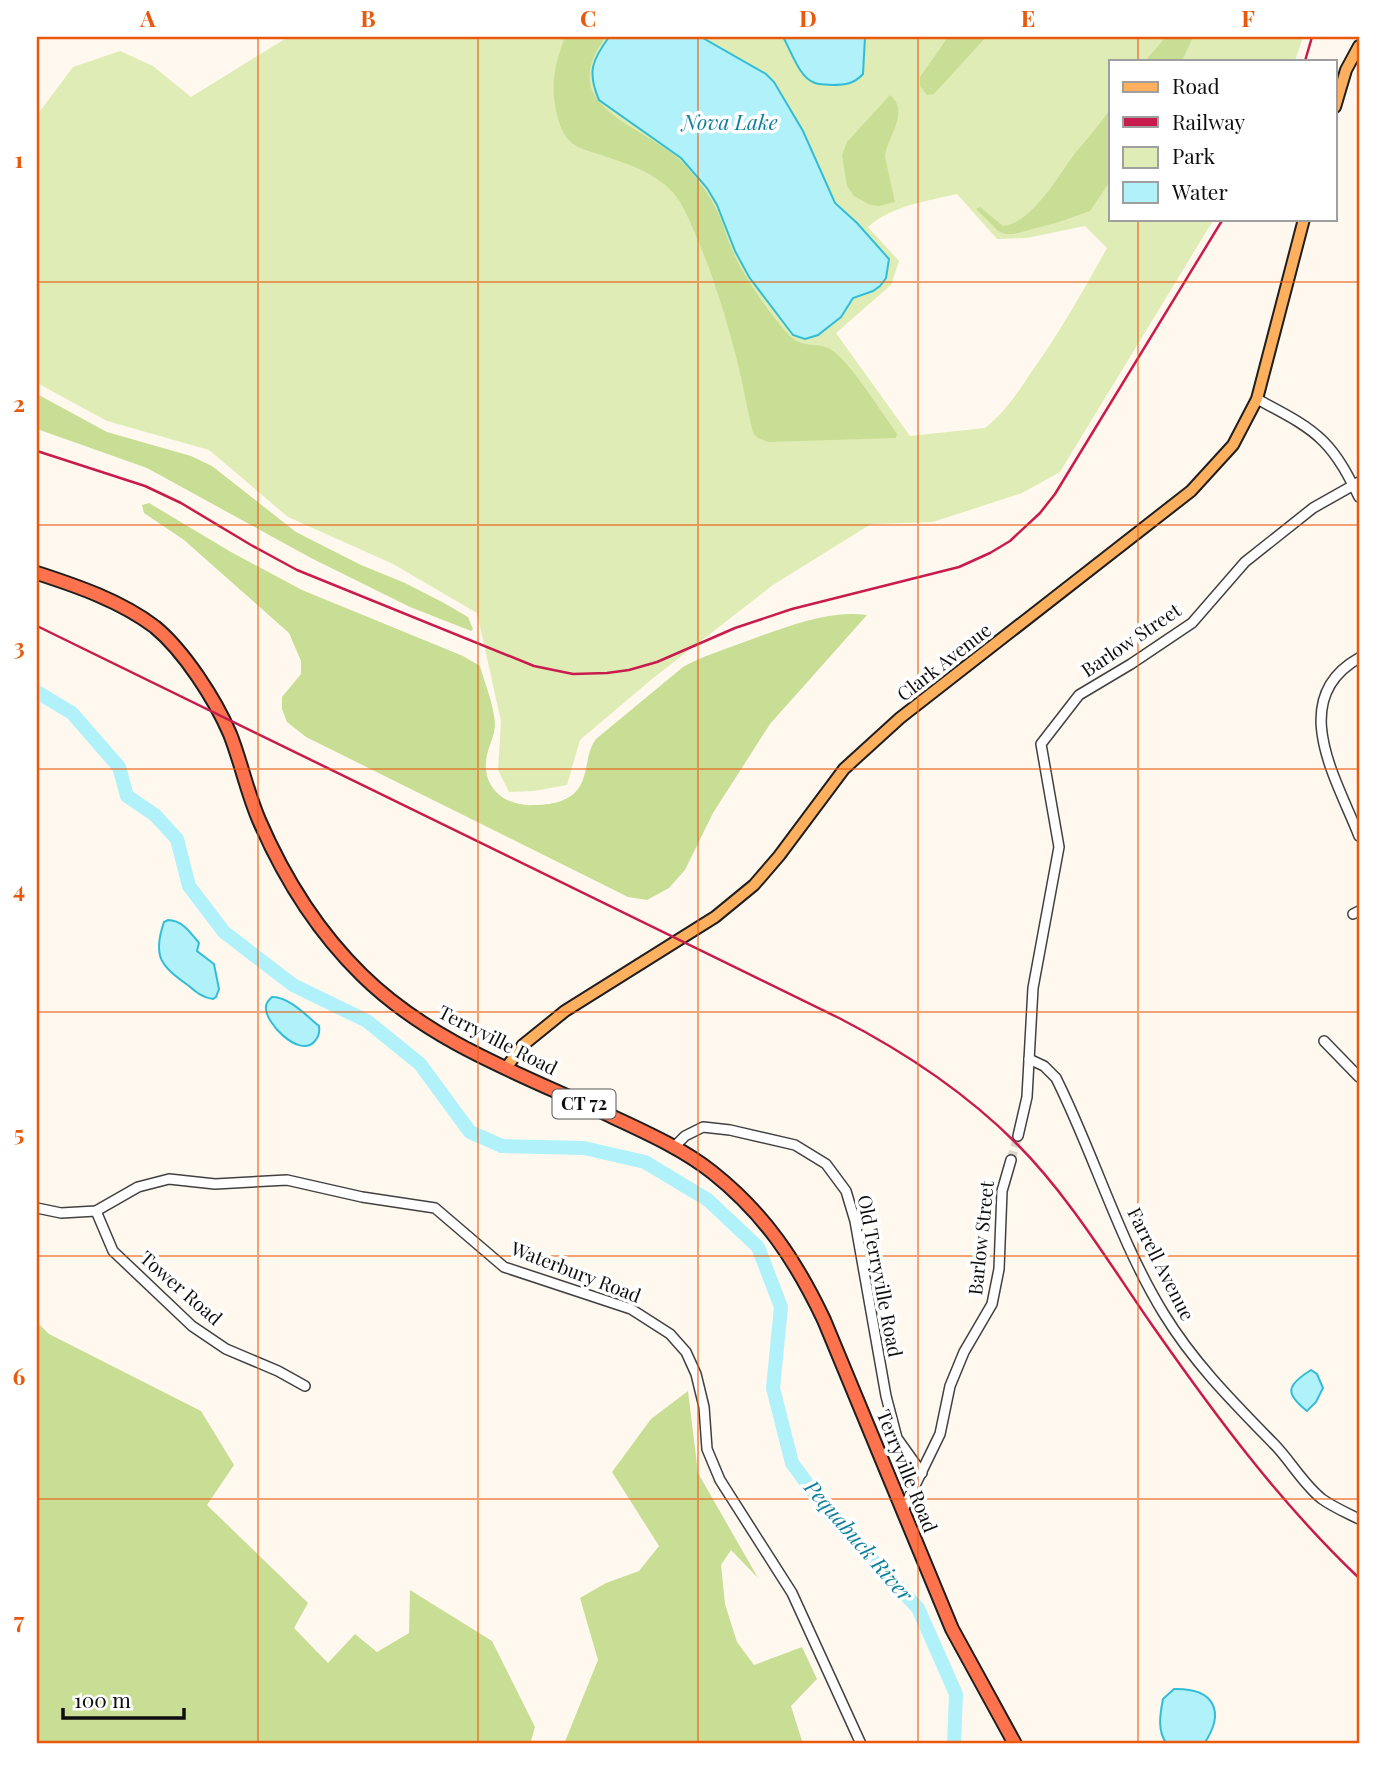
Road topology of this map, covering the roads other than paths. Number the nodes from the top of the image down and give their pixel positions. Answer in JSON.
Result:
{"nodes":[{"id":1,"x":1359,"y":46,"type":"edge"},
{"id":2,"x":1336,"y":104,"type":"edge"},
{"id":3,"x":1304,"y":220,"type":"edge"},
{"id":4,"x":1257,"y":399,"type":"junction"},
{"id":5,"x":1356,"y":484,"type":"edge"},
{"id":6,"x":1359,"y":497,"type":"edge"},
{"id":7,"x":37,"y":573,"type":"edge"},
{"id":8,"x":1359,"y":659,"type":"edge"},
{"id":9,"x":1359,"y":836,"type":"edge"},
{"id":10,"x":1324,"y":1041,"type":"dead end"},
{"id":11,"x":1029,"y":1059,"type":"junction"},
{"id":12,"x":506,"y":1068,"type":"junction"},
{"id":13,"x":1359,"y":1077,"type":"edge"},
{"id":14,"x":1018,"y":1136,"type":"tunnel mouth"},
{"id":15,"x":673,"y":1148,"type":"junction"},
{"id":16,"x":1011,"y":1160,"type":"tunnel mouth"},
{"id":17,"x":37,"y":1208,"type":"edge"},
{"id":18,"x":96,"y":1211,"type":"junction"},
{"id":19,"x":305,"y":1386,"type":"dead end"},
{"id":20,"x":922,"y":1473,"type":"junction"},
{"id":21,"x":902,"y":1510,"type":"junction"},
{"id":22,"x":1359,"y":1519,"type":"edge"},
{"id":23,"x":860,"y":1744,"type":"edge"},
{"id":24,"x":1015,"y":1744,"type":"edge"}],
"edges":[{"from":1,"to":2,"type":"main road"},
{"from":3,"to":4,"type":"main road","name":"Clark Avenue"},
{"from":4,"to":5,"type":"street"},
{"from":4,"to":12,"type":"main road","name":"Clark Avenue"},
{"from":5,"to":6,"type":"street"},
{"from":5,"to":11,"type":"street","name":"Barlow Street"},
{"from":7,"to":12,"type":"highway","name":"Terryville Road","number":"CT 72"},
{"from":8,"to":9,"type":"street"},
{"from":10,"to":13,"type":"street"},
{"from":11,"to":14,"type":"street","name":"Barlow Street"},
{"from":11,"to":22,"type":"street","name":"Farrell Avenue"},
{"from":12,"to":15,"type":"highway","name":"Terryville Road","number":"CT 72"},
{"from":15,"to":20,"type":"street","name":"Old Terryville Road"},
{"from":15,"to":21,"type":"highway","name":"Terryville Road","number":"CT 72"},
{"from":16,"to":20,"type":"street","name":"Barlow Street"},
{"from":17,"to":18,"type":"street","name":"Waterbury Road"},
{"from":18,"to":19,"type":"street","name":"Tower Road"},
{"from":18,"to":23,"type":"street","name":"Waterbury Road"},
{"from":20,"to":21,"type":"street","name":"Barlow Street"},
{"from":21,"to":24,"type":"highway","name":"Terryville Road","number":"CT 72"}]}
